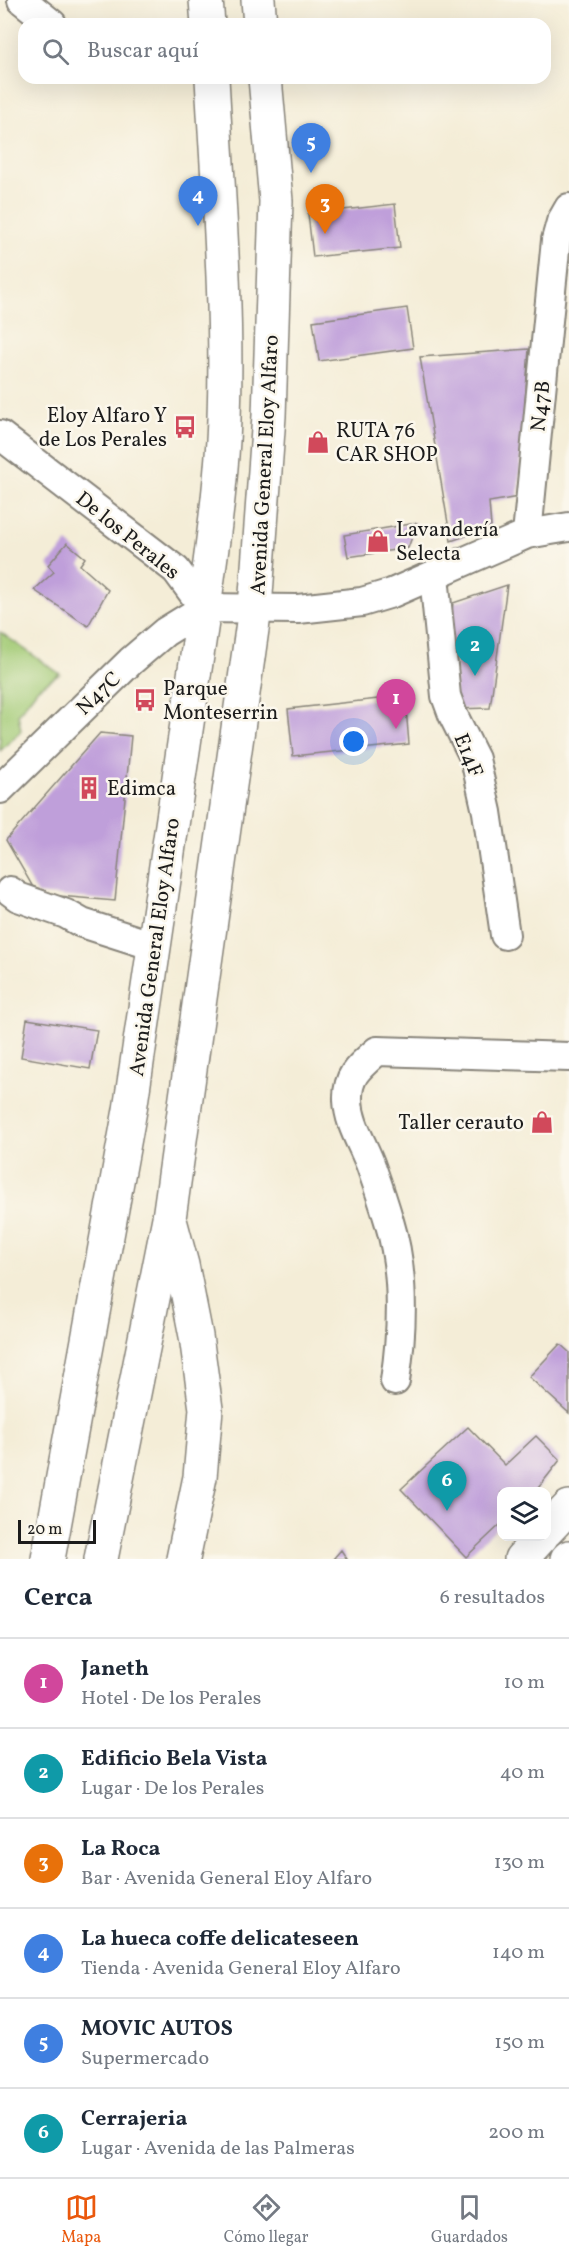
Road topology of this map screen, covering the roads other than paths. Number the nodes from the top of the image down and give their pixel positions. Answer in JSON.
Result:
{"nodes":[{"id":1,"x":22,"y":0,"type":"edge"},
{"id":2,"x":206,"y":0,"type":"edge"},
{"id":3,"x":258,"y":0,"type":"edge"},
{"id":4,"x":44,"y":18,"type":"edge"},
{"id":5,"x":208,"y":18,"type":"edge"},
{"id":6,"x":260,"y":18,"type":"edge"},
{"id":7,"x":212,"y":84,"type":"edge"},
{"id":8,"x":266,"y":84,"type":"edge"},
{"id":9,"x":569,"y":208,"type":"edge"},
{"id":10,"x":0,"y":435,"type":"edge"},
{"id":11,"x":569,"y":527,"type":"edge"},
{"id":12,"x":527,"y":534,"type":"junction"},
{"id":13,"x":434,"y":576,"type":"junction"},
{"id":14,"x":204,"y":608,"type":"junction"},
{"id":15,"x":255,"y":608,"type":"junction"},
{"id":16,"x":0,"y":789,"type":"edge"},
{"id":17,"x":10,"y":891,"type":"dead end"},
{"id":18,"x":505,"y":935,"type":"dead end"},
{"id":19,"x":154,"y":946,"type":"junction"},
{"id":20,"x":569,"y":1057,"type":"edge"},
{"id":21,"x":169,"y":1218,"type":"junction"},
{"id":22,"x":395,"y":1381,"type":"dead end"},
{"id":23,"x":569,"y":1507,"type":"edge"},
{"id":24,"x":551,"y":1526,"type":"edge"},
{"id":25,"x":537,"y":1541,"type":"edge"},
{"id":26,"x":48,"y":1559,"type":"edge"},
{"id":27,"x":101,"y":1559,"type":"edge"},
{"id":28,"x":183,"y":1559,"type":"edge"},
{"id":29,"x":521,"y":1559,"type":"edge"}],
"edges":[{"from":1,"to":4,"type":"street"},
{"from":2,"to":5,"type":"main road"},
{"from":3,"to":6,"type":"main road"},
{"from":7,"to":14,"type":"main road","name":"Avenida General Eloy Alfaro"},
{"from":8,"to":15,"type":"main road","name":"Avenida General Eloy Alfaro"},
{"from":9,"to":12,"type":"street","name":"N47B"},
{"from":10,"to":14,"type":"street","name":"De los Perales"},
{"from":11,"to":12,"type":"street"},
{"from":12,"to":13,"type":"street"},
{"from":13,"to":15,"type":"street"},
{"from":13,"to":18,"type":"street","name":"E14F"},
{"from":14,"to":15,"type":"street"},
{"from":14,"to":16,"type":"street","name":"N47C"},
{"from":14,"to":19,"type":"main road","name":"Avenida General Eloy Alfaro"},
{"from":15,"to":21,"type":"main road","name":"Avenida General Eloy Alfaro"},
{"from":17,"to":19,"type":"street"},
{"from":19,"to":26,"type":"main road","name":"Avenida General Eloy Alfaro"},
{"from":20,"to":22,"type":"street"},
{"from":21,"to":27,"type":"main road","name":"Avenida General Eloy Alfaro"},
{"from":21,"to":28,"type":"main road"},
{"from":23,"to":24,"type":"main road"},
{"from":25,"to":29,"type":"main road"}]}
